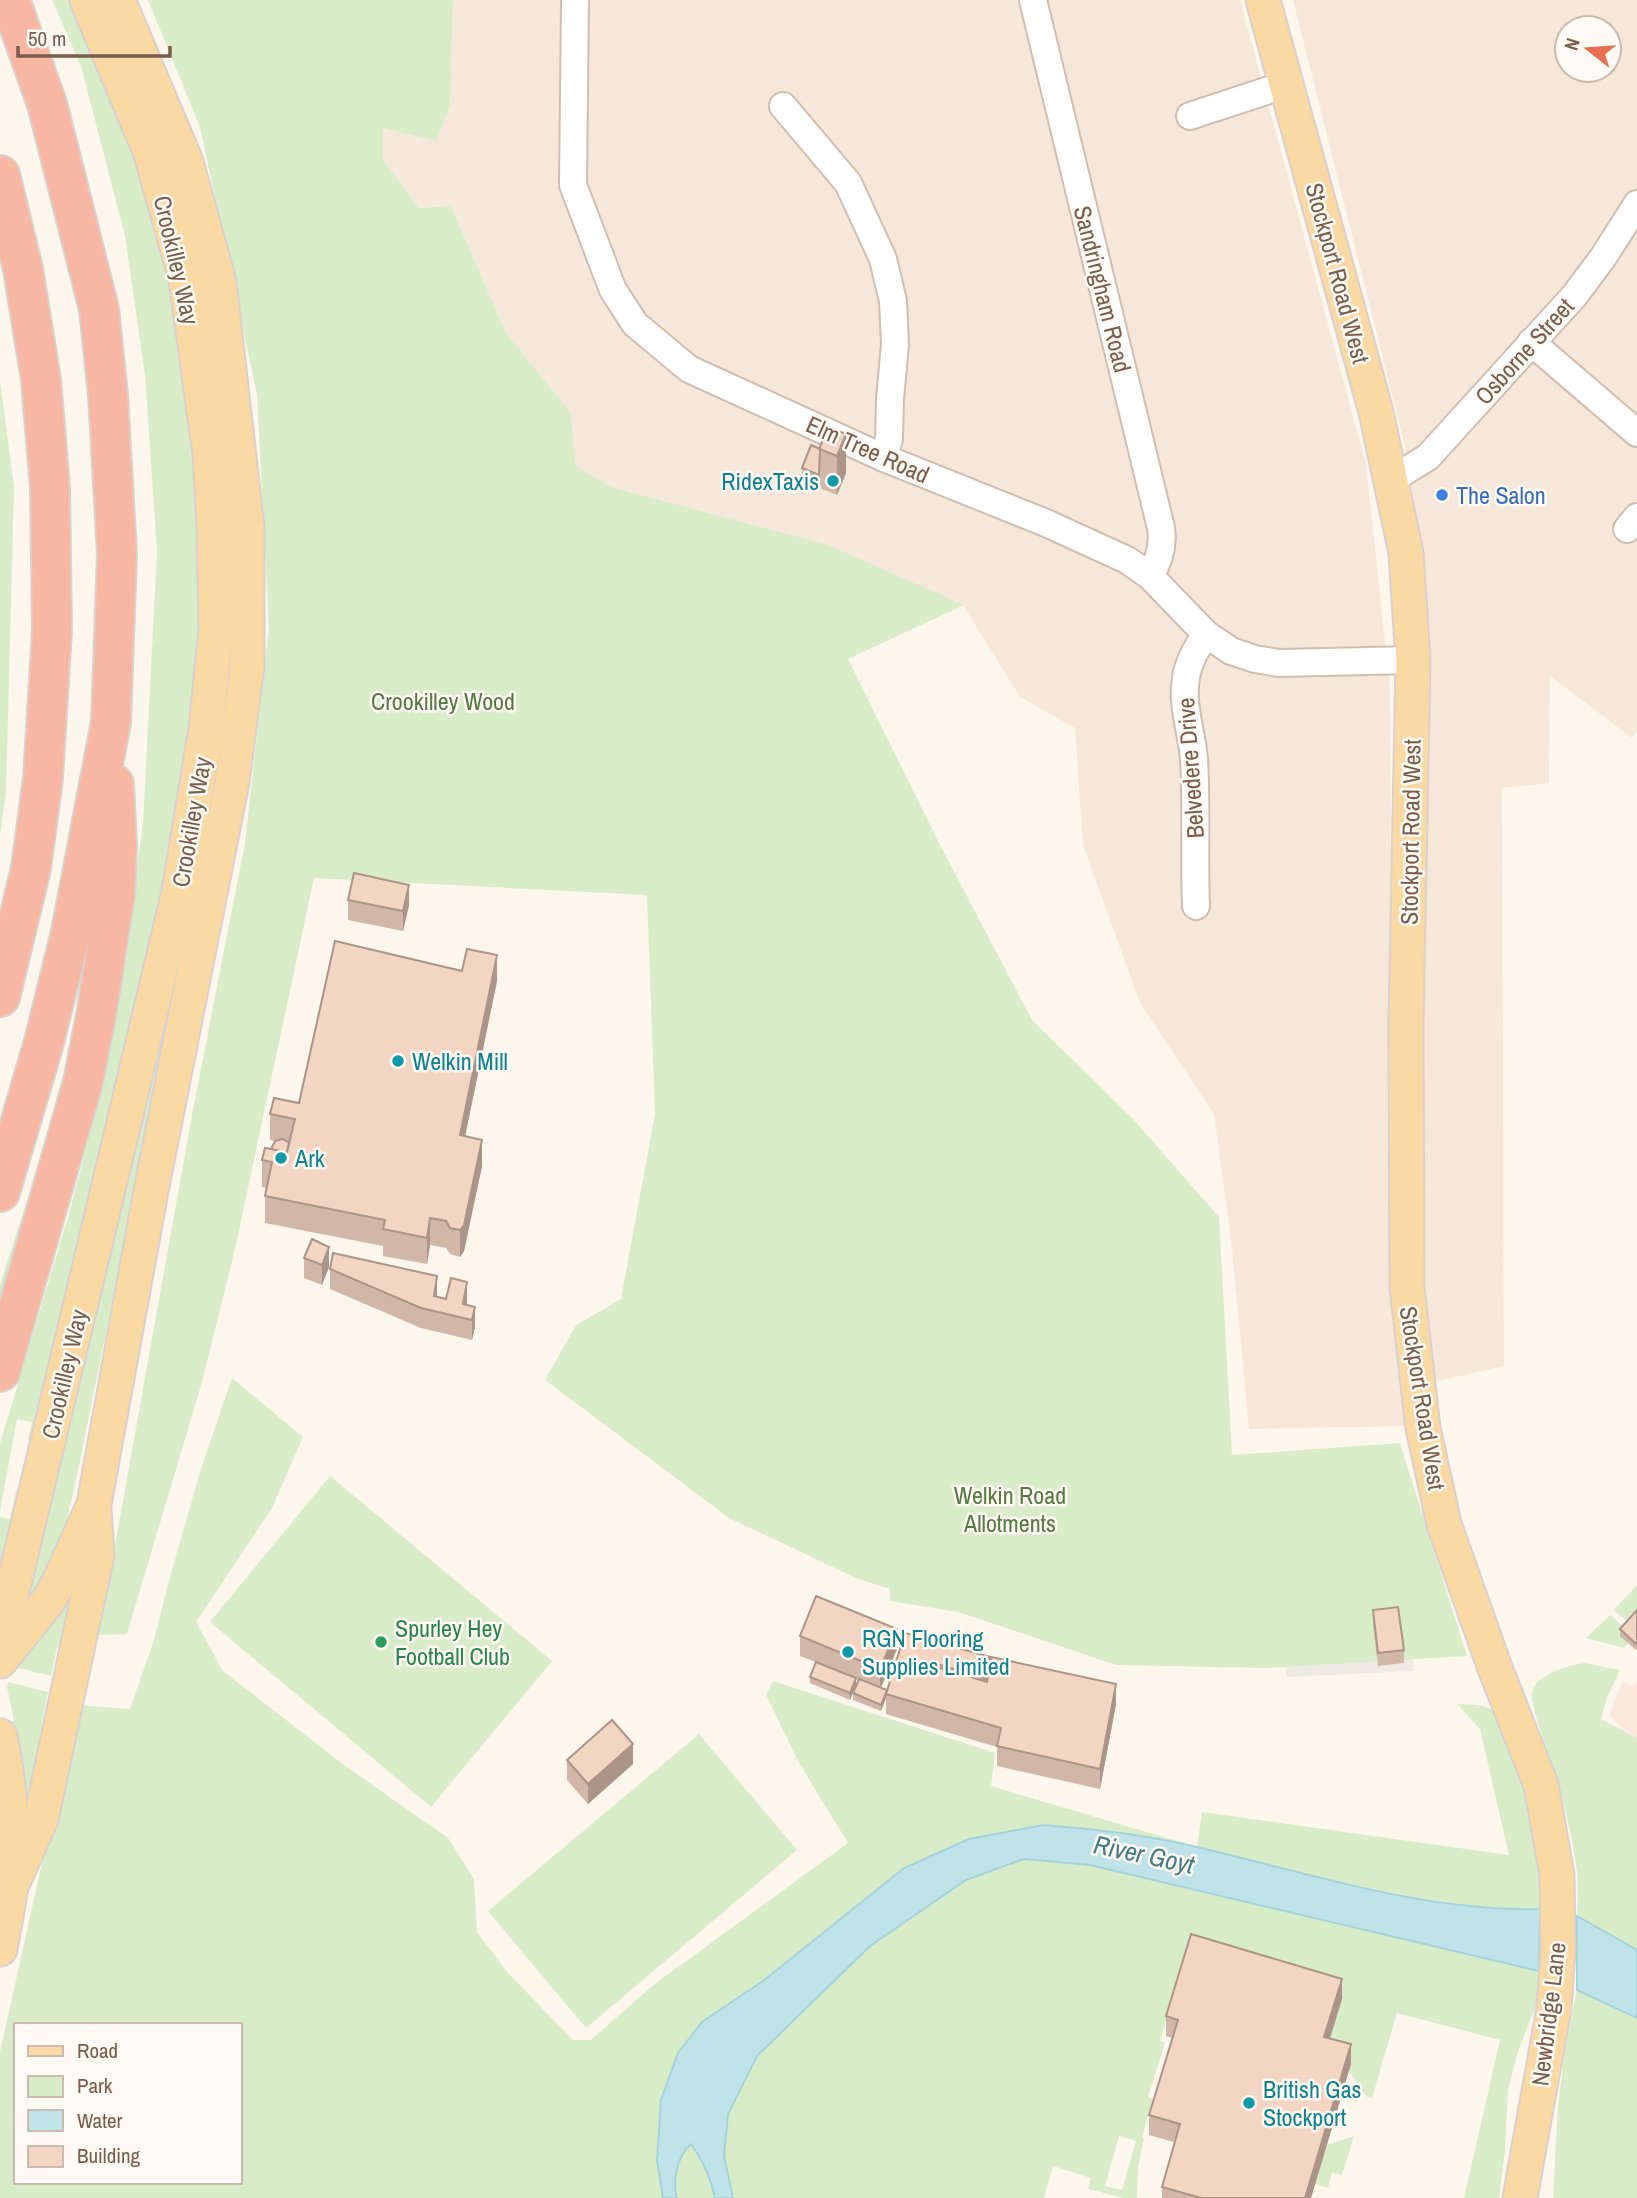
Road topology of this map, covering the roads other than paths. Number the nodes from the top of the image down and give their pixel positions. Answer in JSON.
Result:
{"nodes":[{"id":1,"x":10,"y":0,"type":"edge"},
{"id":2,"x":87,"y":0,"type":"edge"},
{"id":3,"x":118,"y":0,"type":"edge"},
{"id":4,"x":575,"y":0,"type":"edge"},
{"id":5,"x":1033,"y":0,"type":"edge"},
{"id":6,"x":1263,"y":0,"type":"edge"},
{"id":7,"x":1287,"y":85,"type":"junction"},
{"id":8,"x":783,"y":106,"type":"dead end"},
{"id":9,"x":1190,"y":116,"type":"dead end"},
{"id":10,"x":0,"y":174,"type":"edge"},
{"id":11,"x":1637,"y":204,"type":"edge"},
{"id":12,"x":1531,"y":342,"type":"junction"},
{"id":13,"x":1637,"y":433,"type":"edge"},
{"id":14,"x":884,"y":458,"type":"junction"},
{"id":15,"x":1391,"y":480,"type":"junction"},
{"id":16,"x":1150,"y":576,"type":"junction"},
{"id":17,"x":1206,"y":634,"type":"junction"},
{"id":18,"x":1413,"y":660,"type":"junction"},
{"id":19,"x":111,"y":722,"type":"junction"},
{"id":20,"x":1196,"y":906,"type":"dead end"},
{"id":21,"x":0,"y":997,"type":"edge"},
{"id":22,"x":0,"y":1192,"type":"edge"},
{"id":23,"x":0,"y":1372,"type":"edge"},
{"id":24,"x":93,"y":1504,"type":"junction"},
{"id":25,"x":0,"y":1642,"type":"edge"},
{"id":26,"x":0,"y":1661,"type":"edge"},
{"id":27,"x":1496,"y":1671,"type":"joint"},
{"id":28,"x":0,"y":1736,"type":"edge"},
{"id":29,"x":10,"y":1889,"type":"junction"},
{"id":30,"x":0,"y":1949,"type":"edge"},
{"id":31,"x":1520,"y":2198,"type":"edge"}],
"edges":[{"from":1,"to":19,"type":"highway"},
{"from":2,"to":25,"type":"main road","name":"Crookilley Way"},
{"from":3,"to":24,"type":"main road","name":"Crookilley Way"},
{"from":4,"to":14,"type":"street","name":"Elm Tree Road"},
{"from":5,"to":16,"type":"street","name":"Sandringham Road"},
{"from":6,"to":7,"type":"main road","name":"Stockport Road West"},
{"from":7,"to":9,"type":"street"},
{"from":7,"to":15,"type":"main road","name":"Stockport Road West"},
{"from":8,"to":14,"type":"street"},
{"from":10,"to":21,"type":"highway"},
{"from":11,"to":12,"type":"street","name":"Osborne Street"},
{"from":12,"to":13,"type":"street"},
{"from":12,"to":15,"type":"street","name":"Osborne Street"},
{"from":14,"to":16,"type":"street","name":"Elm Tree Road"},
{"from":15,"to":18,"type":"main road","name":"Stockport Road West"},
{"from":16,"to":17,"type":"street","name":"Elm Tree Road"},
{"from":17,"to":18,"type":"street","name":"Elm Tree Road"},
{"from":17,"to":20,"type":"street","name":"Belvedere Drive"},
{"from":18,"to":27,"type":"main road","name":"Stockport Road West"},
{"from":19,"to":22,"type":"highway"},
{"from":19,"to":23,"type":"highway"},
{"from":24,"to":26,"type":"main road","name":"Crookilley Way"},
{"from":24,"to":29,"type":"main road","name":"Crookilley Way"},
{"from":27,"to":31,"type":"main road","name":"Newbridge Lane"},
{"from":28,"to":29,"type":"main road","name":"Crookilley Way"},
{"from":29,"to":30,"type":"main road","name":"Crookilley Way"}]}
